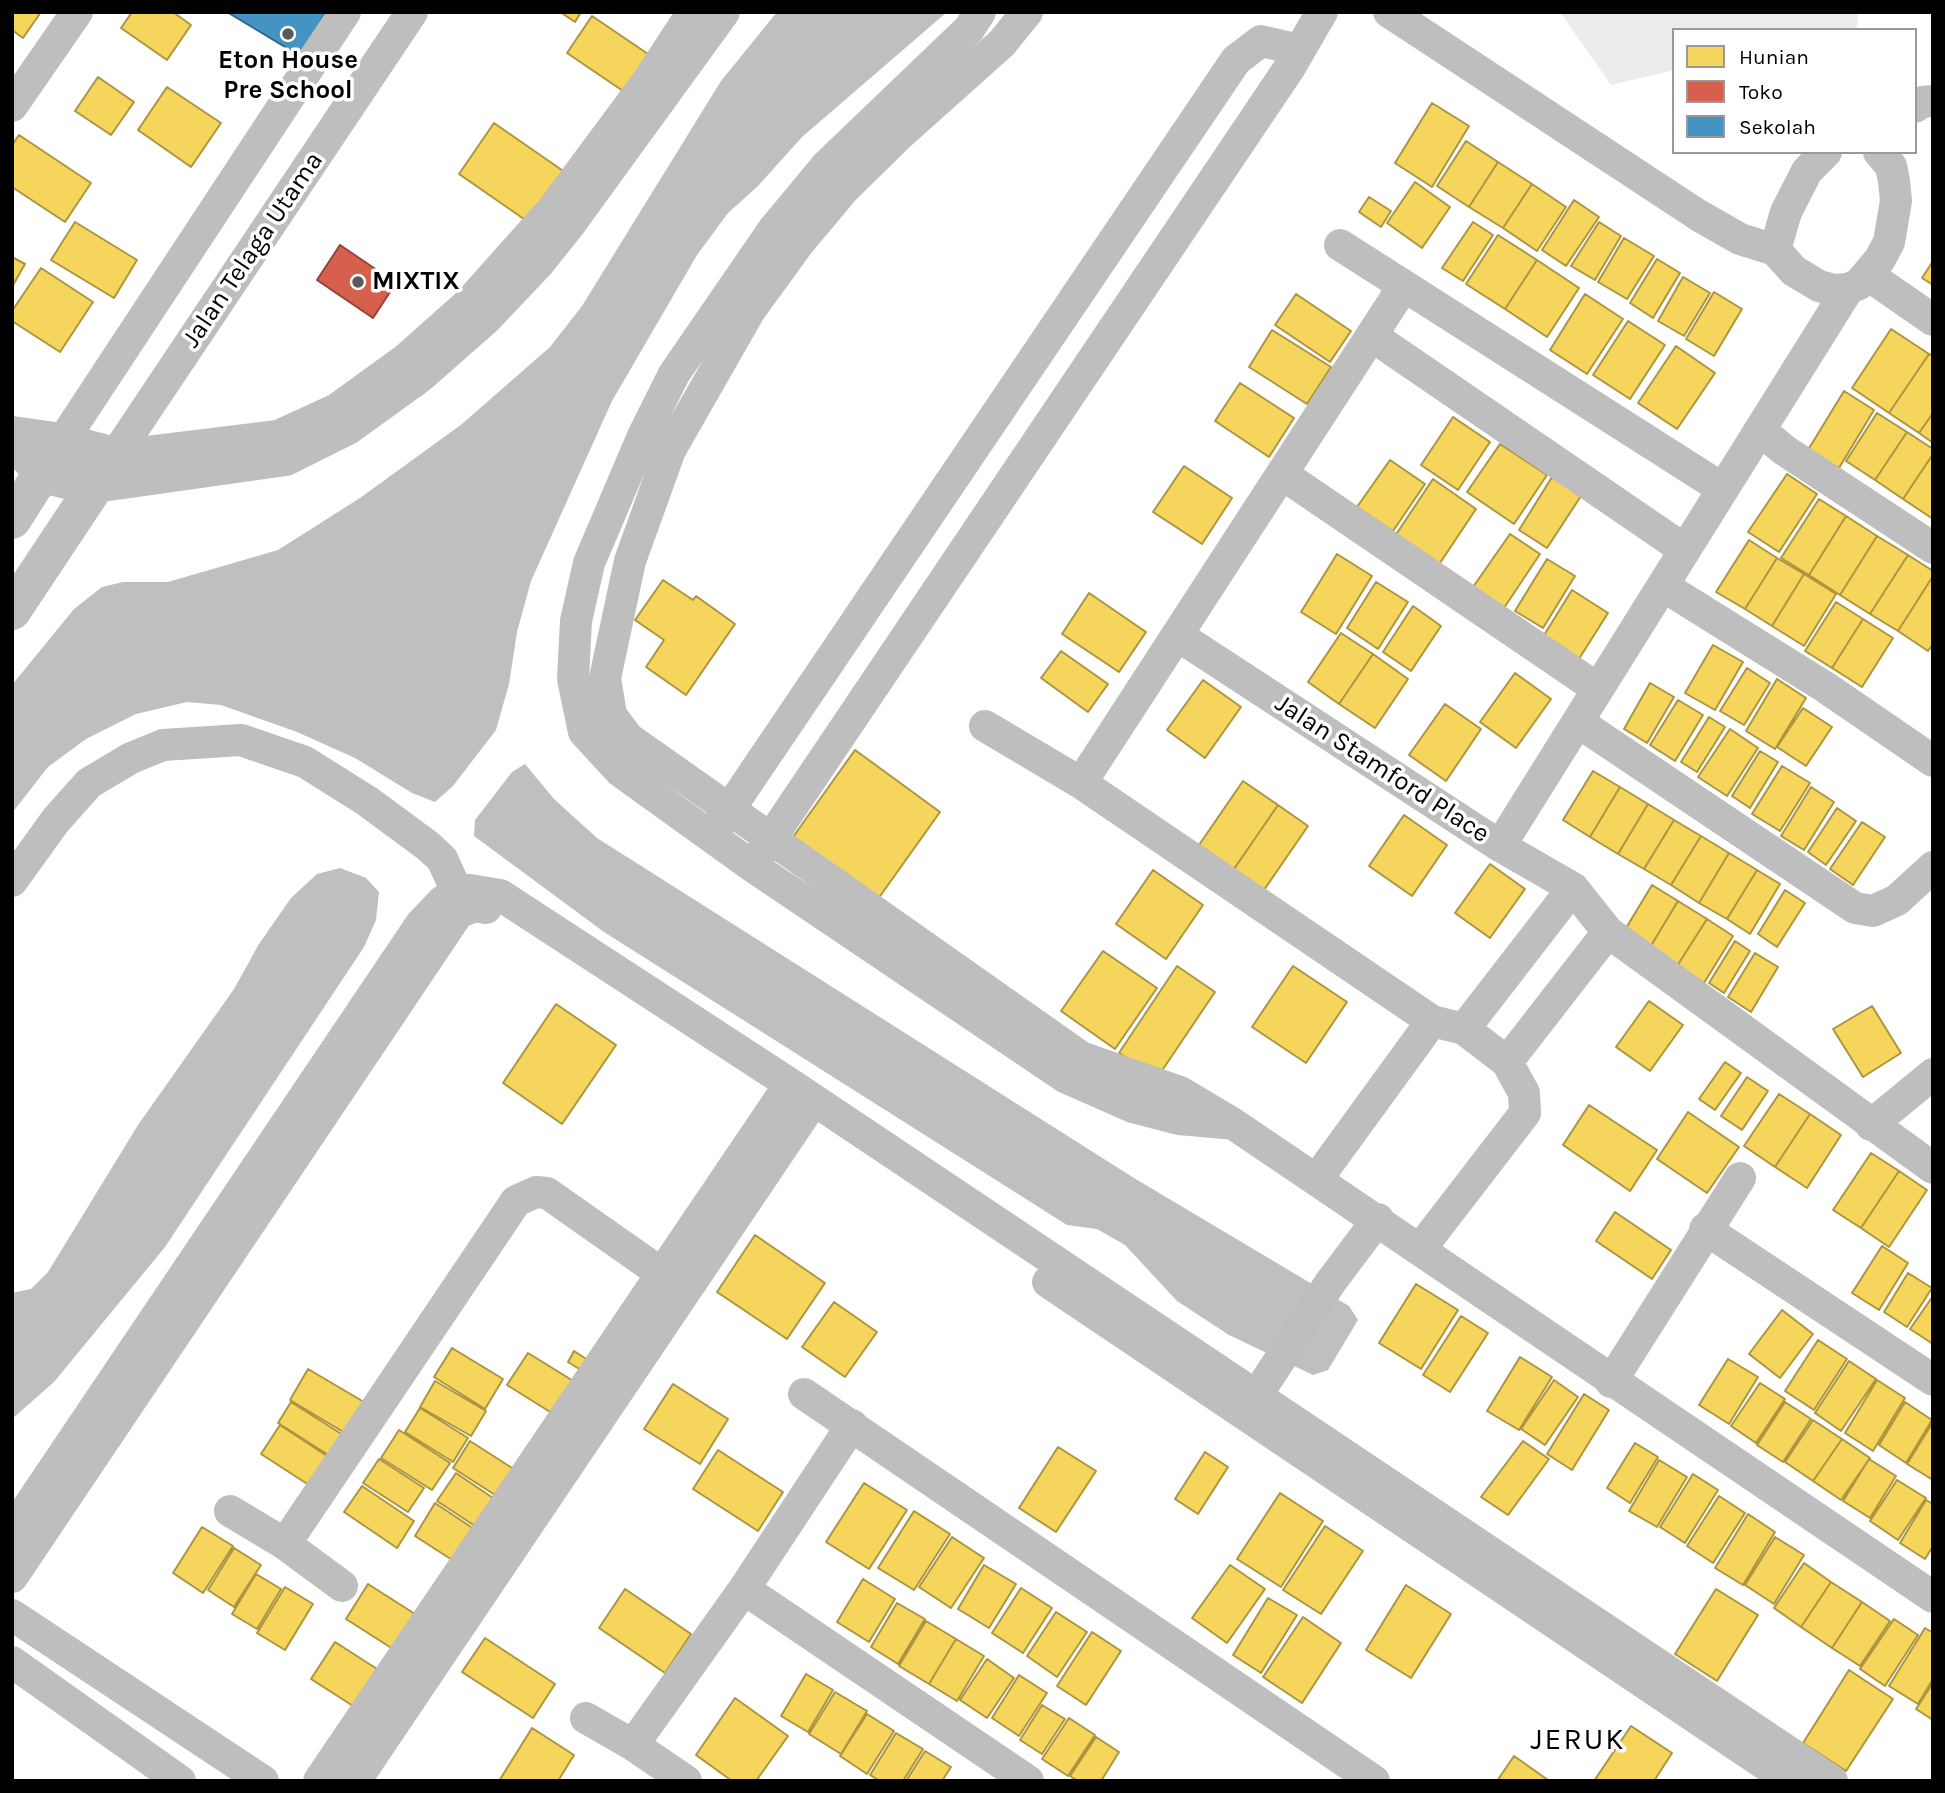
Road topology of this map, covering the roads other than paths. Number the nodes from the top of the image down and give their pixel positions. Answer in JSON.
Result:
{"nodes":[{"id":1,"x":77,"y":12,"type":"edge"},
{"id":2,"x":345,"y":12,"type":"edge"},
{"id":3,"x":412,"y":12,"type":"edge"},
{"id":4,"x":693,"y":12,"type":"edge"},
{"id":5,"x":724,"y":12,"type":"edge"},
{"id":6,"x":981,"y":12,"type":"edge"},
{"id":7,"x":1027,"y":12,"type":"edge"},
{"id":8,"x":1322,"y":12,"type":"edge"},
{"id":9,"x":1389,"y":12,"type":"edge"},
{"id":10,"x":1300,"y":50,"type":"junction"},
{"id":11,"x":22,"y":70,"type":"edge"},
{"id":12,"x":12,"y":106,"type":"edge"},
{"id":13,"x":1824,"y":154,"type":"edge"},
{"id":14,"x":1883,"y":154,"type":"edge"},
{"id":15,"x":1340,"y":245,"type":"dead end"},
{"id":16,"x":1775,"y":250,"type":"junction"},
{"id":17,"x":1858,"y":282,"type":"junction"},
{"id":18,"x":1404,"y":288,"type":"junction"},
{"id":19,"x":1933,"y":320,"type":"edge"},
{"id":20,"x":1372,"y":336,"type":"junction"},
{"id":21,"x":1760,"y":430,"type":"junction"},
{"id":22,"x":12,"y":436,"type":"edge"},
{"id":23,"x":53,"y":458,"type":"junction"},
{"id":24,"x":105,"y":472,"type":"junction"},
{"id":25,"x":1282,"y":474,"type":"junction"},
{"id":26,"x":1723,"y":489,"type":"junction"},
{"id":27,"x":12,"y":520,"type":"edge"},
{"id":28,"x":1933,"y":548,"type":"edge"},
{"id":29,"x":1685,"y":550,"type":"junction"},
{"id":30,"x":1663,"y":586,"type":"junction"},
{"id":31,"x":12,"y":611,"type":"edge"},
{"id":32,"x":1177,"y":635,"type":"junction"},
{"id":33,"x":1598,"y":689,"type":"junction"},
{"id":34,"x":1578,"y":722,"type":"junction"},
{"id":35,"x":985,"y":726,"type":"dead end"},
{"id":36,"x":1933,"y":761,"type":"edge"},
{"id":37,"x":1081,"y":783,"type":"junction"},
{"id":38,"x":730,"y":809,"type":"junction"},
{"id":39,"x":710,"y":836,"type":"junction"},
{"id":40,"x":771,"y":836,"type":"junction"},
{"id":41,"x":1500,"y":846,"type":"junction"},
{"id":42,"x":752,"y":866,"type":"junction"},
{"id":43,"x":1933,"y":867,"type":"edge"},
{"id":44,"x":12,"y":881,"type":"edge"},
{"id":45,"x":1573,"y":888,"type":"junction"},
{"id":46,"x":461,"y":901,"type":"junction"},
{"id":47,"x":1608,"y":932,"type":"junction"},
{"id":48,"x":1432,"y":1021,"type":"junction"},
{"id":49,"x":1464,"y":1028,"type":"junction"},
{"id":50,"x":1507,"y":1062,"type":"junction"},
{"id":51,"x":1933,"y":1074,"type":"edge"},
{"id":52,"x":796,"y":1100,"type":"junction"},
{"id":53,"x":1232,"y":1123,"type":"junction"},
{"id":54,"x":1871,"y":1125,"type":"junction"},
{"id":55,"x":1931,"y":1164,"type":"edge"},
{"id":56,"x":1740,"y":1178,"type":"dead end"},
{"id":57,"x":1317,"y":1179,"type":"junction"},
{"id":58,"x":1378,"y":1219,"type":"junction"},
{"id":59,"x":1705,"y":1229,"type":"junction"},
{"id":60,"x":1421,"y":1248,"type":"junction"},
{"id":61,"x":673,"y":1282,"type":"junction"},
{"id":62,"x":1933,"y":1380,"type":"edge"},
{"id":63,"x":1611,"y":1382,"type":"junction"},
{"id":64,"x":804,"y":1394,"type":"dead end"},
{"id":65,"x":1257,"y":1394,"type":"junction"},
{"id":66,"x":852,"y":1425,"type":"junction"},
{"id":67,"x":230,"y":1511,"type":"dead end"},
{"id":68,"x":12,"y":1531,"type":"edge"},
{"id":69,"x":285,"y":1544,"type":"junction"},
{"id":70,"x":12,"y":1577,"type":"edge"},
{"id":71,"x":342,"y":1586,"type":"dead end"},
{"id":72,"x":744,"y":1589,"type":"junction"},
{"id":73,"x":1933,"y":1597,"type":"edge"},
{"id":74,"x":12,"y":1615,"type":"edge"},
{"id":75,"x":12,"y":1662,"type":"edge"},
{"id":76,"x":586,"y":1718,"type":"dead end"},
{"id":77,"x":633,"y":1745,"type":"junction"},
{"id":78,"x":180,"y":1781,"type":"edge"},
{"id":79,"x":263,"y":1781,"type":"edge"},
{"id":80,"x":319,"y":1781,"type":"edge"},
{"id":81,"x":355,"y":1781,"type":"edge"},
{"id":82,"x":686,"y":1781,"type":"edge"},
{"id":83,"x":1028,"y":1781,"type":"edge"},
{"id":84,"x":1374,"y":1781,"type":"edge"},
{"id":85,"x":1790,"y":1781,"type":"edge"},
{"id":86,"x":1832,"y":1781,"type":"edge"}],
"edges":[{"from":1,"to":11,"type":"street"},
{"from":2,"to":23,"type":"street","name":"Jalan Telaga Utama"},
{"from":3,"to":24,"type":"street","name":"Jalan Telaga Utama"},
{"from":4,"to":24,"type":"street"},
{"from":5,"to":24,"type":"street"},
{"from":6,"to":39,"type":"street"},
{"from":7,"to":38,"type":"street"},
{"from":8,"to":10,"type":"street"},
{"from":9,"to":16,"type":"street"},
{"from":10,"to":38,"type":"street"},
{"from":10,"to":40,"type":"street"},
{"from":11,"to":12,"type":"street"},
{"from":13,"to":16,"type":"street"},
{"from":14,"to":17,"type":"street","name":"Jalan Stamford Place"},
{"from":15,"to":18,"type":"street"},
{"from":16,"to":17,"type":"street"},
{"from":17,"to":19,"type":"street"},
{"from":17,"to":21,"type":"street","name":"Jalan Stamford Place"},
{"from":18,"to":20,"type":"street"},
{"from":18,"to":26,"type":"street"},
{"from":20,"to":25,"type":"street"},
{"from":20,"to":29,"type":"street"},
{"from":21,"to":26,"type":"street","name":"Jalan Stamford Place"},
{"from":21,"to":28,"type":"street"},
{"from":22,"to":23,"type":"main road"},
{"from":23,"to":24,"type":"main road"},
{"from":23,"to":27,"type":"main road"},
{"from":24,"to":31,"type":"main road"},
{"from":25,"to":32,"type":"street"},
{"from":25,"to":33,"type":"street"},
{"from":26,"to":29,"type":"street","name":"Jalan Stamford Place"},
{"from":29,"to":30,"type":"street","name":"Jalan Stamford Place"},
{"from":30,"to":33,"type":"street","name":"Jalan Stamford Place"},
{"from":30,"to":36,"type":"street"},
{"from":32,"to":37,"type":"street"},
{"from":32,"to":41,"type":"street","name":"Jalan Stamford Place"},
{"from":33,"to":34,"type":"street","name":"Jalan Stamford Place"},
{"from":34,"to":41,"type":"street","name":"Jalan Stamford Place"},
{"from":34,"to":43,"type":"street"},
{"from":35,"to":37,"type":"street"},
{"from":37,"to":48,"type":"street"},
{"from":38,"to":39,"type":"street"},
{"from":38,"to":40,"type":"street"},
{"from":39,"to":42,"type":"street"},
{"from":40,"to":42,"type":"street"},
{"from":40,"to":53,"type":"street"},
{"from":41,"to":45,"type":"street"},
{"from":42,"to":53,"type":"street"},
{"from":44,"to":46,"type":"street"},
{"from":45,"to":47,"type":"street"},
{"from":45,"to":49,"type":"street"},
{"from":46,"to":52,"type":"street"},
{"from":46,"to":68,"type":"street"},
{"from":46,"to":70,"type":"street"},
{"from":47,"to":50,"type":"street"},
{"from":47,"to":54,"type":"street"},
{"from":48,"to":49,"type":"street"},
{"from":48,"to":57,"type":"street"},
{"from":49,"to":50,"type":"street"},
{"from":50,"to":60,"type":"street"},
{"from":51,"to":54,"type":"street"},
{"from":52,"to":61,"type":"street"},
{"from":52,"to":65,"type":"street"},
{"from":53,"to":57,"type":"street"},
{"from":54,"to":55,"type":"street"},
{"from":56,"to":59,"type":"street"},
{"from":57,"to":58,"type":"street"},
{"from":58,"to":60,"type":"street"},
{"from":58,"to":65,"type":"street"},
{"from":59,"to":62,"type":"street"},
{"from":59,"to":63,"type":"street"},
{"from":60,"to":63,"type":"street"},
{"from":61,"to":69,"type":"street"},
{"from":61,"to":80,"type":"street"},
{"from":61,"to":81,"type":"street"},
{"from":63,"to":73,"type":"street"},
{"from":64,"to":66,"type":"street"},
{"from":65,"to":85,"type":"street"},
{"from":65,"to":86,"type":"street"},
{"from":66,"to":72,"type":"street"},
{"from":66,"to":84,"type":"street"},
{"from":67,"to":69,"type":"street"},
{"from":69,"to":71,"type":"street"},
{"from":72,"to":77,"type":"street"},
{"from":72,"to":83,"type":"street"},
{"from":74,"to":79,"type":"street"},
{"from":75,"to":78,"type":"street"},
{"from":76,"to":77,"type":"street"},
{"from":77,"to":82,"type":"street"}]}
